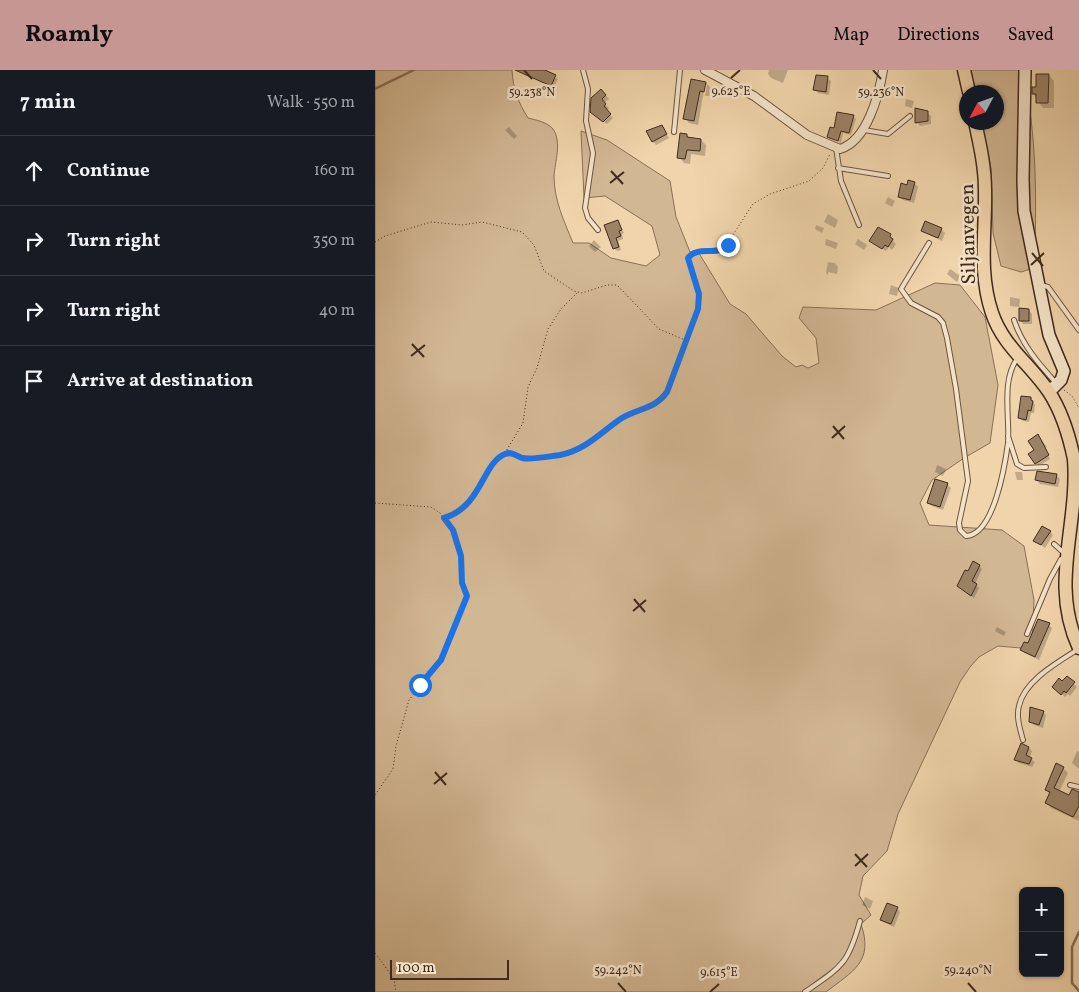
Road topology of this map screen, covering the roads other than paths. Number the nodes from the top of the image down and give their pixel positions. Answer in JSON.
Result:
{"nodes":[{"id":1,"x":583,"y":70,"type":"edge"},
{"id":2,"x":680,"y":70,"type":"edge"},
{"id":3,"x":705,"y":70,"type":"edge"},
{"id":4,"x":883,"y":70,"type":"edge"},
{"id":5,"x":965,"y":70,"type":"edge"},
{"id":6,"x":1025,"y":70,"type":"edge"},
{"id":7,"x":968,"y":85,"type":"edge"},
{"id":8,"x":910,"y":116,"type":"dead end"},
{"id":9,"x":864,"y":130,"type":"junction"},
{"id":10,"x":976,"y":130,"type":"edge"},
{"id":11,"x":674,"y":132,"type":"dead end"},
{"id":12,"x":836,"y":148,"type":"junction"},
{"id":13,"x":838,"y":168,"type":"junction"},
{"id":14,"x":888,"y":176,"type":"dead end"},
{"id":15,"x":859,"y":225,"type":"dead end"},
{"id":16,"x":598,"y":230,"type":"dead end"},
{"id":17,"x":929,"y":243,"type":"dead end"},
{"id":18,"x":1039,"y":284,"type":"junction"},
{"id":19,"x":1014,"y":320,"type":"dead end"},
{"id":20,"x":1079,"y":330,"type":"edge"},
{"id":21,"x":1019,"y":357,"type":"junction"},
{"id":22,"x":1053,"y":388,"type":"junction"},
{"id":23,"x":1008,"y":436,"type":"junction"},
{"id":24,"x":1046,"y":467,"type":"dead end"},
{"id":25,"x":1054,"y":544,"type":"dead end"},
{"id":26,"x":1053,"y":578,"type":"junction"},
{"id":27,"x":1067,"y":582,"type":"junction"},
{"id":28,"x":1027,"y":634,"type":"dead end"},
{"id":29,"x":1079,"y":648,"type":"edge"},
{"id":30,"x":1023,"y":740,"type":"dead end"},
{"id":31,"x":1070,"y":785,"type":"dead end"},
{"id":32,"x":1079,"y":787,"type":"edge"},
{"id":33,"x":860,"y":921,"type":"dead end"},
{"id":34,"x":805,"y":992,"type":"edge"}],
"edges":[{"from":1,"to":16,"type":"lane"},
{"from":2,"to":11,"type":"lane"},
{"from":3,"to":12,"type":"street"},
{"from":4,"to":9,"type":"street"},
{"from":5,"to":7,"type":"main road"},
{"from":6,"to":18,"type":"main road"},
{"from":8,"to":9,"type":"lane"},
{"from":9,"to":12,"type":"street"},
{"from":10,"to":21,"type":"main road","name":"Siljanvegen"},
{"from":12,"to":13,"type":"lane"},
{"from":13,"to":14,"type":"lane"},
{"from":13,"to":15,"type":"lane"},
{"from":17,"to":23,"type":"lane"},
{"from":18,"to":20,"type":"lane"},
{"from":18,"to":22,"type":"main road"},
{"from":19,"to":22,"type":"lane"},
{"from":21,"to":22,"type":"main road","name":"Siljanvegen"},
{"from":21,"to":23,"type":"lane"},
{"from":22,"to":27,"type":"main road","name":"Siljanvegen"},
{"from":23,"to":24,"type":"lane"},
{"from":25,"to":26,"type":"lane"},
{"from":26,"to":27,"type":"lane"},
{"from":26,"to":28,"type":"lane"},
{"from":27,"to":29,"type":"main road","name":"Siljanvegen"},
{"from":29,"to":30,"type":"lane"},
{"from":31,"to":32,"type":"lane"},
{"from":33,"to":34,"type":"lane"}]}
